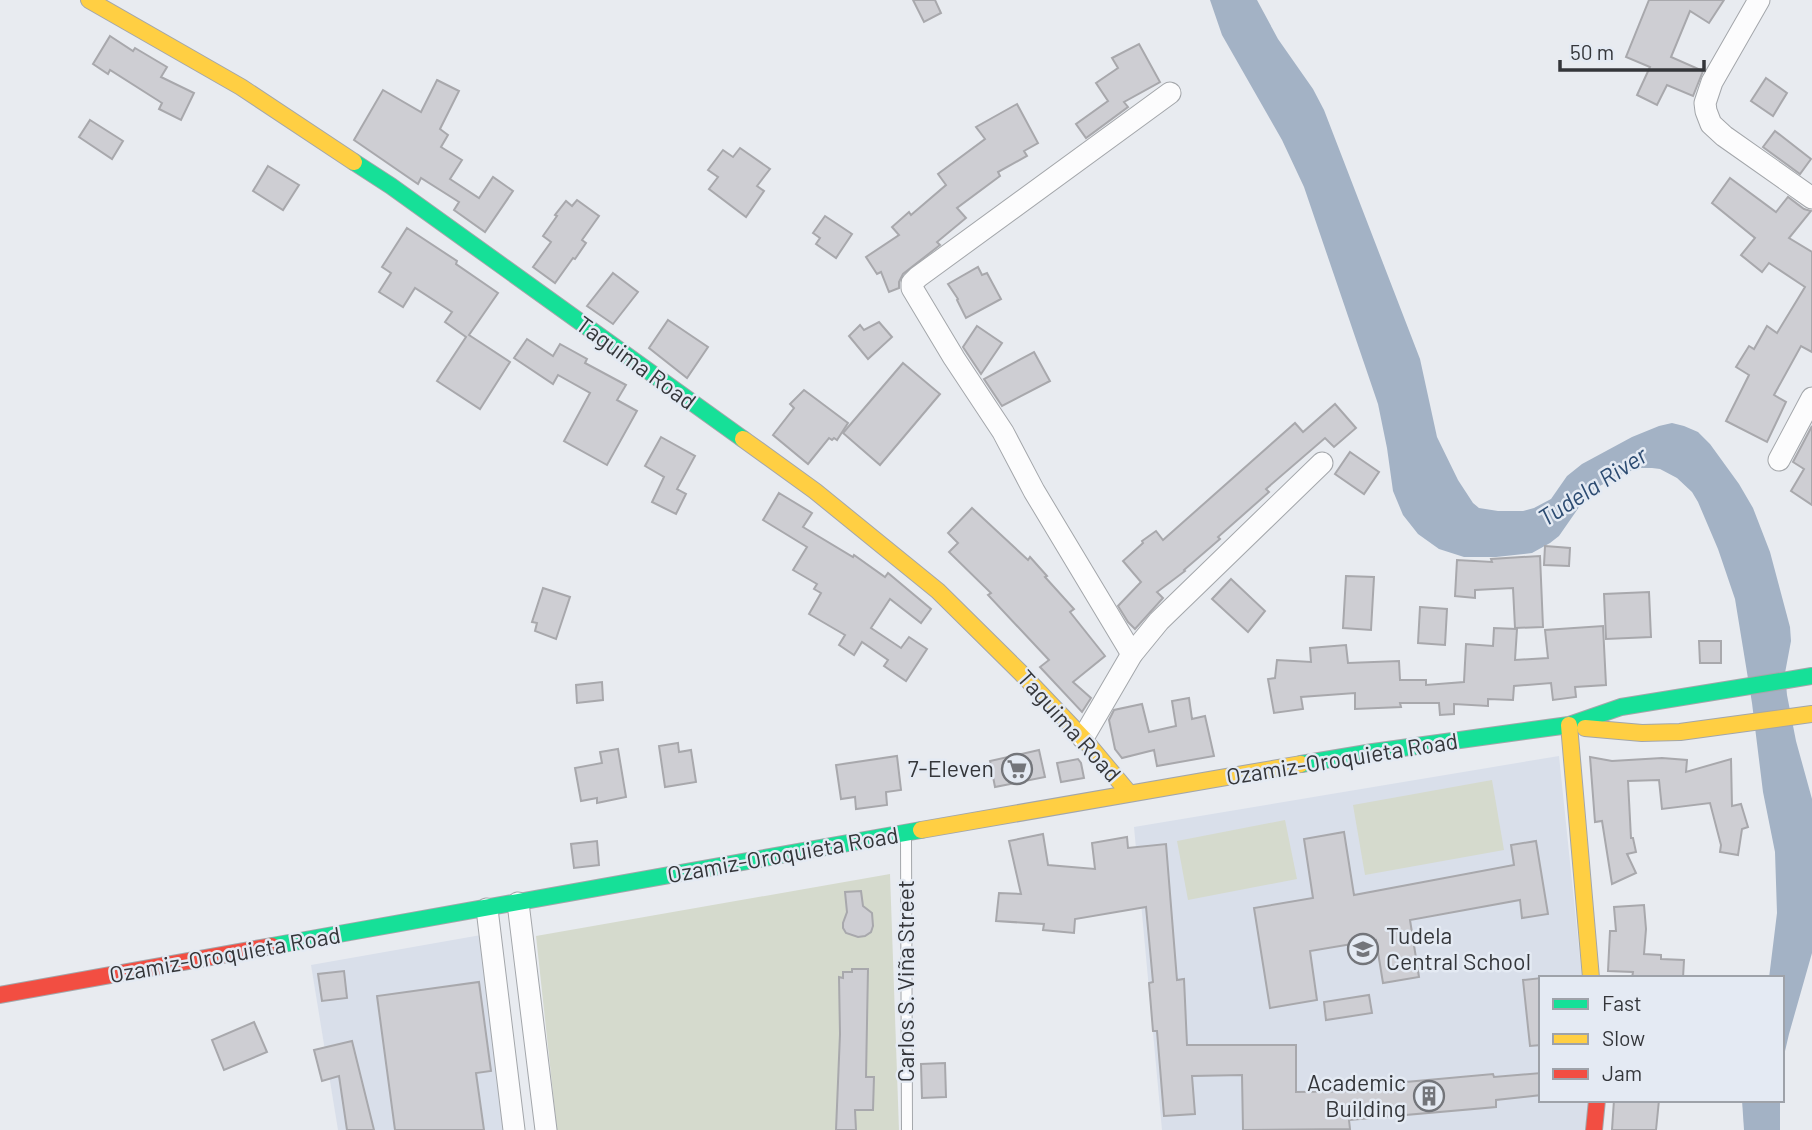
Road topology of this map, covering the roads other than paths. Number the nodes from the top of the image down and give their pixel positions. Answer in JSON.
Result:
{"nodes":[{"id":1,"x":89,"y":0,"type":"edge"},
{"id":2,"x":1759,"y":0,"type":"edge"},
{"id":3,"x":1170,"y":93,"type":"dead end"},
{"id":4,"x":1812,"y":198,"type":"edge"},
{"id":5,"x":1810,"y":406,"type":"edge"},
{"id":6,"x":1779,"y":460,"type":"dead end"},
{"id":7,"x":1322,"y":463,"type":"dead end"},
{"id":8,"x":1132,"y":654,"type":"junction"},
{"id":9,"x":1809,"y":676,"type":"edge"},
{"id":10,"x":1812,"y":714,"type":"edge"},
{"id":11,"x":1569,"y":725,"type":"junction"},
{"id":12,"x":1083,"y":738,"type":"junction"},
{"id":13,"x":1129,"y":793,"type":"junction"},
{"id":14,"x":906,"y":832,"type":"junction"},
{"id":15,"x":518,"y":904,"type":"junction"},
{"id":16,"x":487,"y":909,"type":"junction"},
{"id":17,"x":1591,"y":976,"type":"edge"},
{"id":18,"x":0,"y":995,"type":"edge"},
{"id":19,"x":1597,"y":1102,"type":"edge"},
{"id":20,"x":513,"y":1130,"type":"edge"},
{"id":21,"x":546,"y":1130,"type":"edge"},
{"id":22,"x":906,"y":1130,"type":"edge"},
{"id":23,"x":1594,"y":1130,"type":"edge"}],
"edges":[{"from":1,"to":12,"type":"main road","name":"Taguima Road"},
{"from":2,"to":4,"type":"street"},
{"from":3,"to":8,"type":"street"},
{"from":5,"to":6,"type":"street"},
{"from":7,"to":8,"type":"street"},
{"from":8,"to":12,"type":"street"},
{"from":9,"to":11,"type":"main road","name":"Ozamiz-Oroquieta Road"},
{"from":10,"to":11,"type":"main road","name":"Ozamiz-Oroquieta Road"},
{"from":11,"to":13,"type":"main road","name":"Ozamiz-Oroquieta Road"},
{"from":11,"to":17,"type":"main road"},
{"from":12,"to":13,"type":"main road","name":"Taguima Road"},
{"from":13,"to":14,"type":"main road","name":"Ozamiz-Oroquieta Road"},
{"from":14,"to":15,"type":"main road","name":"Ozamiz-Oroquieta Road"},
{"from":14,"to":22,"type":"lane","name":"Carlos S. Viña Street"},
{"from":15,"to":16,"type":"main road","name":"Ozamiz-Oroquieta Road"},
{"from":15,"to":21,"type":"street"},
{"from":16,"to":18,"type":"main road","name":"Ozamiz-Oroquieta Road"},
{"from":16,"to":20,"type":"street"},
{"from":19,"to":23,"type":"main road"}]}
